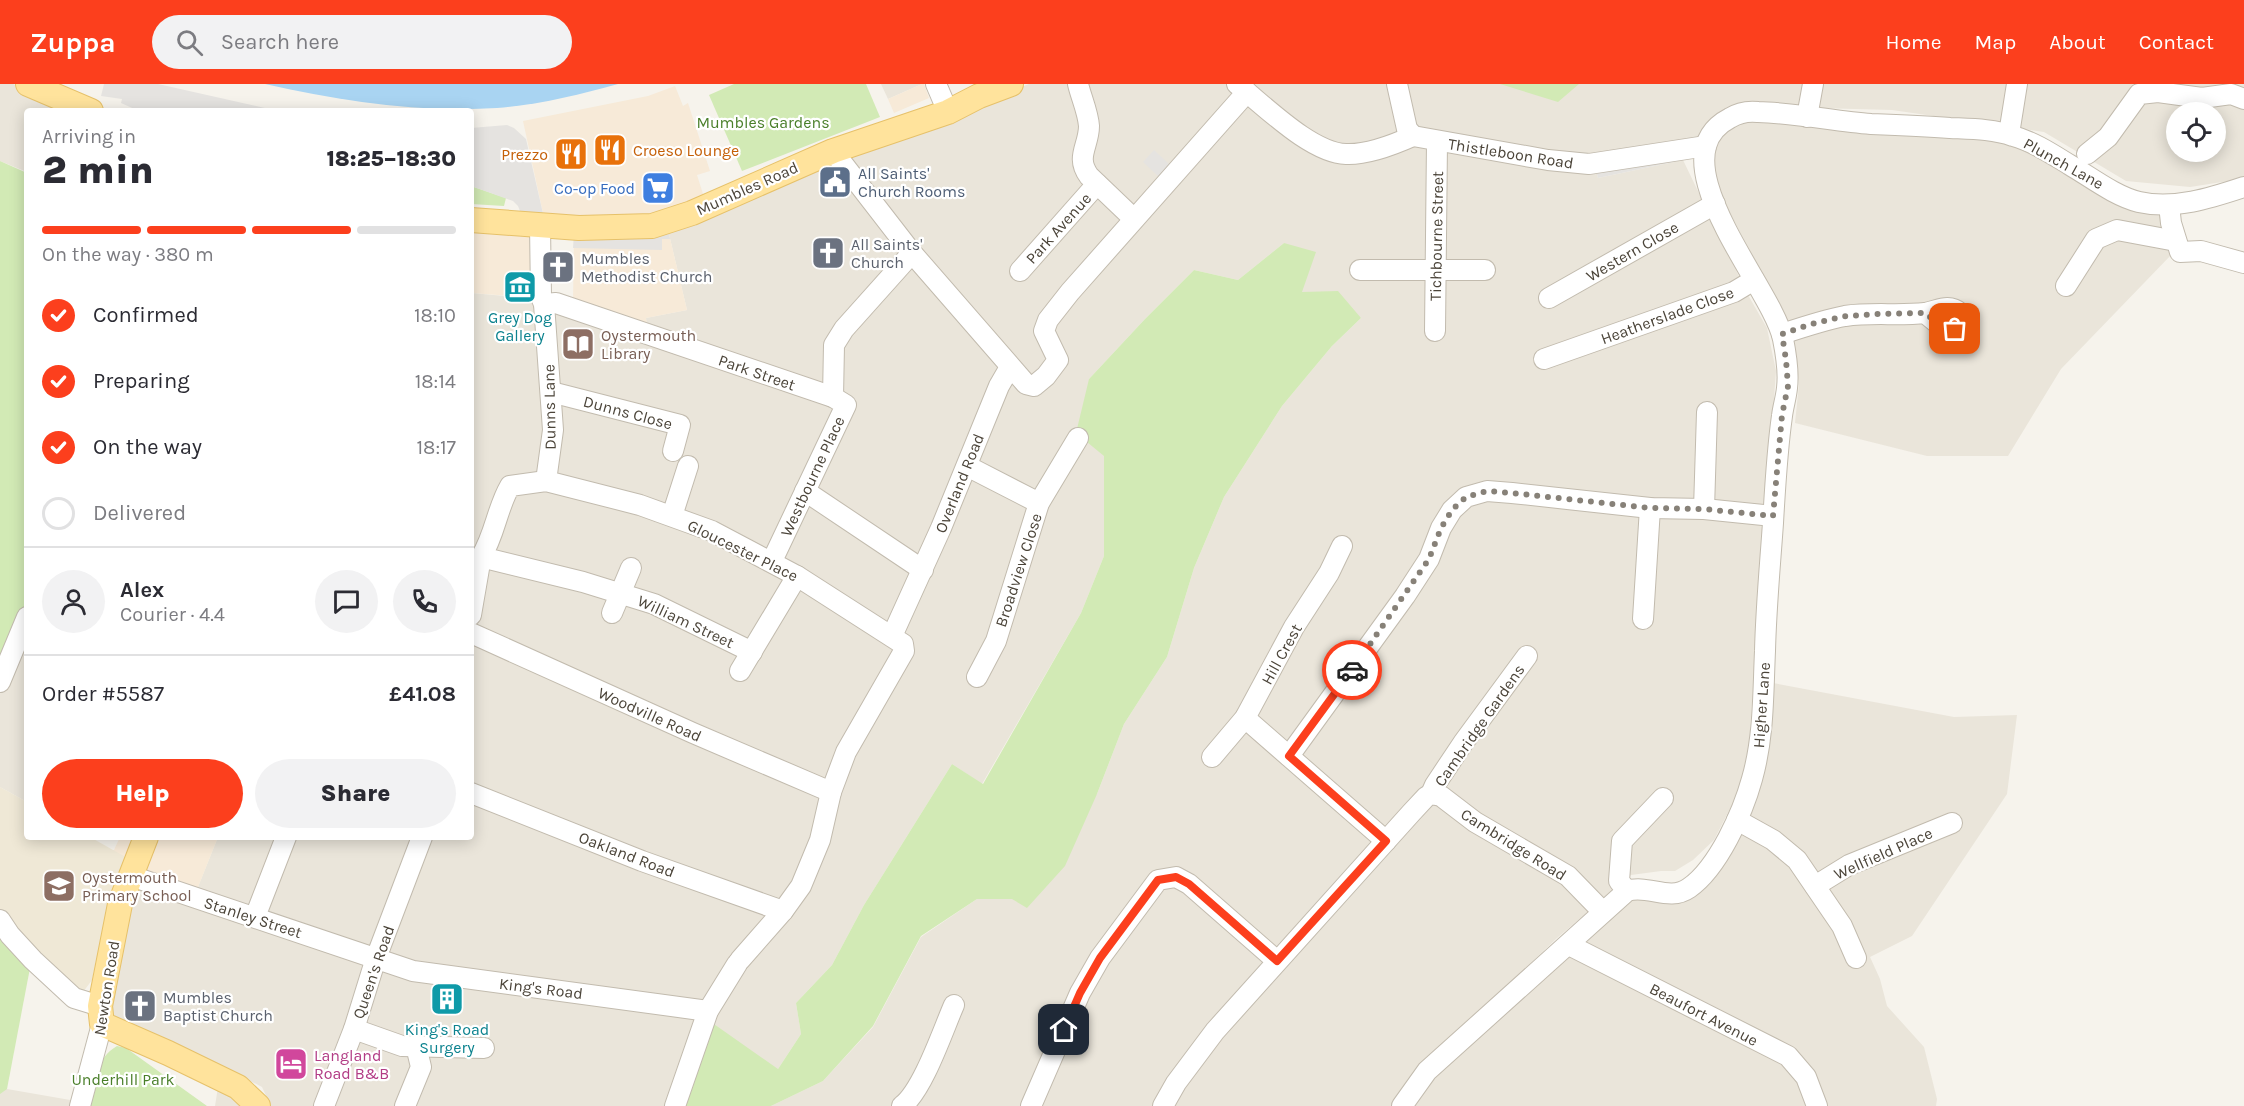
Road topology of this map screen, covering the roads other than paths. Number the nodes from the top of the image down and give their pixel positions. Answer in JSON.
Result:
{"nodes":[{"id":1,"x":28,"y":84,"type":"edge"},
{"id":2,"x":936,"y":84,"type":"edge"},
{"id":3,"x":1011,"y":84,"type":"edge"},
{"id":4,"x":1078,"y":84,"type":"edge"},
{"id":5,"x":1397,"y":84,"type":"edge"},
{"id":6,"x":1813,"y":84,"type":"edge"},
{"id":7,"x":2017,"y":84,"type":"edge"},
{"id":8,"x":1242,"y":88,"type":"edge"},
{"id":9,"x":2158,"y":88,"type":"edge"},
{"id":10,"x":2236,"y":92,"type":"edge"},
{"id":11,"x":83,"y":108,"type":"edge"},
{"id":12,"x":948,"y":112,"type":"junction"},
{"id":13,"x":1807,"y":117,"type":"junction"},
{"id":14,"x":2009,"y":134,"type":"junction"},
{"id":15,"x":1413,"y":136,"type":"junction"},
{"id":16,"x":1437,"y":142,"type":"junction"},
{"id":17,"x":1706,"y":146,"type":"junction"},
{"id":18,"x":832,"y":151,"type":"junction"},
{"id":19,"x":2087,"y":154,"type":"dead end"},
{"id":20,"x":1097,"y":184,"type":"junction"},
{"id":21,"x":2244,"y":187,"type":"edge"},
{"id":22,"x":1715,"y":204,"type":"junction"},
{"id":23,"x":2169,"y":205,"type":"junction"},
{"id":24,"x":1134,"y":219,"type":"junction"},
{"id":25,"x":474,"y":220,"type":"edge"},
{"id":26,"x":540,"y":225,"type":"junction"},
{"id":27,"x":2176,"y":241,"type":"junction"},
{"id":28,"x":912,"y":253,"type":"junction"},
{"id":29,"x":2244,"y":263,"type":"edge"},
{"id":30,"x":1360,"y":270,"type":"dead end"},
{"id":31,"x":1435,"y":270,"type":"junction"},
{"id":32,"x":1485,"y":270,"type":"dead end"},
{"id":33,"x":1020,"y":271,"type":"dead end"},
{"id":34,"x":1754,"y":280,"type":"junction"},
{"id":35,"x":2066,"y":286,"type":"dead end"},
{"id":36,"x":1549,"y":298,"type":"dead end"},
{"id":37,"x":544,"y":304,"type":"junction"},
{"id":38,"x":1925,"y":313,"type":"dead end"},
{"id":39,"x":1435,"y":331,"type":"dead end"},
{"id":40,"x":1782,"y":334,"type":"junction"},
{"id":41,"x":1544,"y":359,"type":"dead end"},
{"id":42,"x":1010,"y":367,"type":"junction"},
{"id":43,"x":551,"y":393,"type":"junction"},
{"id":44,"x":833,"y":398,"type":"junction"},
{"id":45,"x":1707,"y":412,"type":"dead end"},
{"id":46,"x":1078,"y":438,"type":"dead end"},
{"id":47,"x":673,"y":451,"type":"dead end"},
{"id":48,"x":688,"y":466,"type":"dead end"},
{"id":49,"x":967,"y":466,"type":"junction"},
{"id":50,"x":546,"y":481,"type":"junction"},
{"id":51,"x":805,"y":491,"type":"junction"},
{"id":52,"x":1039,"y":503,"type":"junction"},
{"id":53,"x":1650,"y":508,"type":"junction"},
{"id":54,"x":1704,"y":509,"type":"junction"},
{"id":55,"x":672,"y":516,"type":"junction"},
{"id":56,"x":1773,"y":516,"type":"junction"},
{"id":57,"x":1342,"y":546,"type":"dead end"},
{"id":58,"x":481,"y":557,"type":"junction"},
{"id":59,"x":772,"y":561,"type":"junction"},
{"id":60,"x":631,"y":568,"type":"dead end"},
{"id":61,"x":923,"y":570,"type":"junction"},
{"id":62,"x":797,"y":576,"type":"junction"},
{"id":63,"x":620,"y":593,"type":"junction"},
{"id":64,"x":474,"y":598,"type":"edge"},
{"id":65,"x":612,"y":613,"type":"dead end"},
{"id":66,"x":1643,"y":619,"type":"dead end"},
{"id":67,"x":24,"y":624,"type":"edge"},
{"id":68,"x":474,"y":634,"type":"edge"},
{"id":69,"x":892,"y":636,"type":"junction"},
{"id":70,"x":752,"y":652,"type":"junction"},
{"id":71,"x":1527,"y":656,"type":"dead end"},
{"id":72,"x":740,"y":671,"type":"dead end"},
{"id":73,"x":978,"y":677,"type":"dead end"},
{"id":74,"x":0,"y":682,"type":"edge"},
{"id":75,"x":1245,"y":718,"type":"junction"},
{"id":76,"x":1289,"y":756,"type":"junction"},
{"id":77,"x":1212,"y":757,"type":"dead end"},
{"id":78,"x":831,"y":792,"type":"junction"},
{"id":79,"x":474,"y":794,"type":"edge"},
{"id":80,"x":1431,"y":794,"type":"junction"},
{"id":81,"x":1663,"y":798,"type":"dead end"},
{"id":82,"x":1737,"y":820,"type":"junction"},
{"id":83,"x":1952,"y":823,"type":"dead end"},
{"id":84,"x":145,"y":840,"type":"edge"},
{"id":85,"x":285,"y":840,"type":"edge"},
{"id":86,"x":421,"y":840,"type":"edge"},
{"id":87,"x":1386,"y":841,"type":"junction"},
{"id":88,"x":131,"y":876,"type":"junction"},
{"id":89,"x":1815,"y":886,"type":"junction"},
{"id":90,"x":1627,"y":891,"type":"junction"},
{"id":91,"x":783,"y":912,"type":"junction"},
{"id":92,"x":1603,"y":912,"type":"junction"},
{"id":93,"x":255,"y":917,"type":"junction"},
{"id":94,"x":0,"y":920,"type":"edge"},
{"id":95,"x":1569,"y":945,"type":"junction"},
{"id":96,"x":376,"y":958,"type":"junction"},
{"id":97,"x":1856,"y":958,"type":"dead end"},
{"id":98,"x":1277,"y":961,"type":"junction"},
{"id":99,"x":954,"y":1005,"type":"dead end"},
{"id":100,"x":708,"y":1011,"type":"junction"},
{"id":101,"x":101,"y":1015,"type":"junction"},
{"id":102,"x":354,"y":1029,"type":"junction"},
{"id":103,"x":416,"y":1046,"type":"junction"},
{"id":104,"x":484,"y":1048,"type":"dead end"},
{"id":105,"x":80,"y":1106,"type":"edge"},
{"id":106,"x":258,"y":1106,"type":"edge"},
{"id":107,"x":324,"y":1106,"type":"edge"},
{"id":108,"x":405,"y":1106,"type":"edge"},
{"id":109,"x":675,"y":1106,"type":"edge"},
{"id":110,"x":902,"y":1106,"type":"edge"},
{"id":111,"x":1031,"y":1106,"type":"edge"},
{"id":112,"x":1163,"y":1106,"type":"edge"},
{"id":113,"x":1402,"y":1106,"type":"edge"},
{"id":114,"x":1817,"y":1106,"type":"edge"}],
"edges":[{"from":1,"to":11,"type":"main road"},
{"from":2,"to":12,"type":"street"},
{"from":3,"to":12,"type":"main road","name":"Mumbles Road"},
{"from":4,"to":20,"type":"street"},
{"from":5,"to":15,"type":"street"},
{"from":6,"to":13,"type":"street"},
{"from":7,"to":14,"type":"street"},
{"from":8,"to":15,"type":"street"},
{"from":8,"to":24,"type":"street"},
{"from":9,"to":10,"type":"street"},
{"from":9,"to":19,"type":"street"},
{"from":12,"to":18,"type":"main road","name":"Mumbles Road"},
{"from":13,"to":14,"type":"street","name":"Plunch Lane"},
{"from":13,"to":17,"type":"street"},
{"from":14,"to":23,"type":"street","name":"Plunch Lane"},
{"from":15,"to":16,"type":"street","name":"Thistleboon Road"},
{"from":16,"to":17,"type":"street","name":"Thistleboon Road"},
{"from":16,"to":31,"type":"street","name":"Tichbourne Street"},
{"from":17,"to":22,"type":"street","name":"Higher Lane"},
{"from":18,"to":26,"type":"main road","name":"Mumbles Road"},
{"from":18,"to":28,"type":"street"},
{"from":20,"to":24,"type":"street"},
{"from":20,"to":33,"type":"street","name":"Park Avenue"},
{"from":21,"to":23,"type":"street","name":"Plunch Lane"},
{"from":22,"to":34,"type":"street","name":"Higher Lane"},
{"from":22,"to":36,"type":"street","name":"Western Close"},
{"from":23,"to":27,"type":"street"},
{"from":24,"to":42,"type":"street"},
{"from":25,"to":26,"type":"main road","name":"Mumbles Road"},
{"from":26,"to":37,"type":"street","name":"Dunns Lane"},
{"from":27,"to":29,"type":"street"},
{"from":27,"to":35,"type":"street"},
{"from":28,"to":42,"type":"street"},
{"from":28,"to":44,"type":"street"},
{"from":30,"to":31,"type":"street"},
{"from":31,"to":32,"type":"street"},
{"from":31,"to":39,"type":"street","name":"Tichbourne Street"},
{"from":34,"to":40,"type":"street","name":"Higher Lane"},
{"from":34,"to":41,"type":"street","name":"Heatherslade Close"},
{"from":37,"to":43,"type":"street","name":"Dunns Lane"},
{"from":37,"to":44,"type":"street","name":"Park Street"},
{"from":38,"to":40,"type":"street"},
{"from":40,"to":56,"type":"street","name":"Higher Lane"},
{"from":42,"to":49,"type":"street","name":"Overland Road"},
{"from":43,"to":47,"type":"street","name":"Dunns Close"},
{"from":43,"to":50,"type":"street","name":"Dunns Lane"},
{"from":44,"to":51,"type":"street","name":"Westbourne Place"},
{"from":45,"to":54,"type":"street"},
{"from":46,"to":52,"type":"street"},
{"from":48,"to":55,"type":"street"},
{"from":49,"to":52,"type":"street","name":"Broadview Close"},
{"from":49,"to":61,"type":"street","name":"Overland Road"},
{"from":50,"to":55,"type":"street","name":"Gloucester Place"},
{"from":50,"to":58,"type":"street"},
{"from":51,"to":59,"type":"street","name":"Westbourne Place"},
{"from":51,"to":61,"type":"street"},
{"from":52,"to":73,"type":"street","name":"Broadview Close"},
{"from":53,"to":54,"type":"street"},
{"from":53,"to":66,"type":"street"},
{"from":53,"to":76,"type":"street"},
{"from":54,"to":56,"type":"street"},
{"from":55,"to":59,"type":"street","name":"Gloucester Place"},
{"from":56,"to":82,"type":"street","name":"Higher Lane"},
{"from":57,"to":75,"type":"street","name":"Hill Crest"},
{"from":58,"to":63,"type":"street","name":"William Street"},
{"from":58,"to":64,"type":"street"},
{"from":59,"to":62,"type":"street","name":"Gloucester Place"},
{"from":60,"to":63,"type":"street","name":"William Street"},
{"from":61,"to":69,"type":"street","name":"Overland Road"},
{"from":62,"to":69,"type":"street","name":"Gloucester Place"},
{"from":62,"to":70,"type":"street"},
{"from":63,"to":65,"type":"street","name":"William Street"},
{"from":63,"to":70,"type":"street","name":"William Street"},
{"from":67,"to":74,"type":"street"},
{"from":68,"to":78,"type":"street","name":"Woodville Road"},
{"from":69,"to":78,"type":"street"},
{"from":70,"to":72,"type":"street"},
{"from":71,"to":80,"type":"street","name":"Cambridge Gardens"},
{"from":75,"to":76,"type":"street"},
{"from":75,"to":77,"type":"street","name":"Hill Crest"},
{"from":76,"to":87,"type":"street"},
{"from":78,"to":91,"type":"street"},
{"from":79,"to":91,"type":"street","name":"Oakland Road"},
{"from":80,"to":87,"type":"street"},
{"from":80,"to":92,"type":"street","name":"Cambridge Road"},
{"from":81,"to":90,"type":"street"},
{"from":82,"to":89,"type":"street","name":"Wellfield Place"},
{"from":82,"to":90,"type":"street","name":"Higher Lane"},
{"from":83,"to":89,"type":"street","name":"Wellfield Place"},
{"from":84,"to":88,"type":"main road","name":"Newton Road"},
{"from":85,"to":93,"type":"street"},
{"from":86,"to":96,"type":"street","name":"Queen's Road"},
{"from":87,"to":98,"type":"street"},
{"from":88,"to":93,"type":"street","name":"Stanley Street"},
{"from":88,"to":101,"type":"main road","name":"Newton Road"},
{"from":89,"to":97,"type":"street","name":"Wellfield Place"},
{"from":90,"to":92,"type":"street"},
{"from":91,"to":100,"type":"street"},
{"from":92,"to":95,"type":"street"},
{"from":93,"to":96,"type":"street","name":"Stanley Street"},
{"from":94,"to":101,"type":"street"},
{"from":95,"to":113,"type":"street"},
{"from":95,"to":114,"type":"street","name":"Beaufort Avenue"},
{"from":96,"to":100,"type":"street","name":"King's Road"},
{"from":96,"to":102,"type":"street","name":"Queen's Road"},
{"from":98,"to":111,"type":"street"},
{"from":98,"to":112,"type":"street"},
{"from":99,"to":110,"type":"street"},
{"from":100,"to":109,"type":"street"},
{"from":101,"to":105,"type":"street","name":"Newton Road"},
{"from":101,"to":106,"type":"main road"},
{"from":102,"to":103,"type":"street"},
{"from":102,"to":107,"type":"street","name":"Queen's Road"},
{"from":103,"to":104,"type":"street"},
{"from":103,"to":108,"type":"street"}]}
